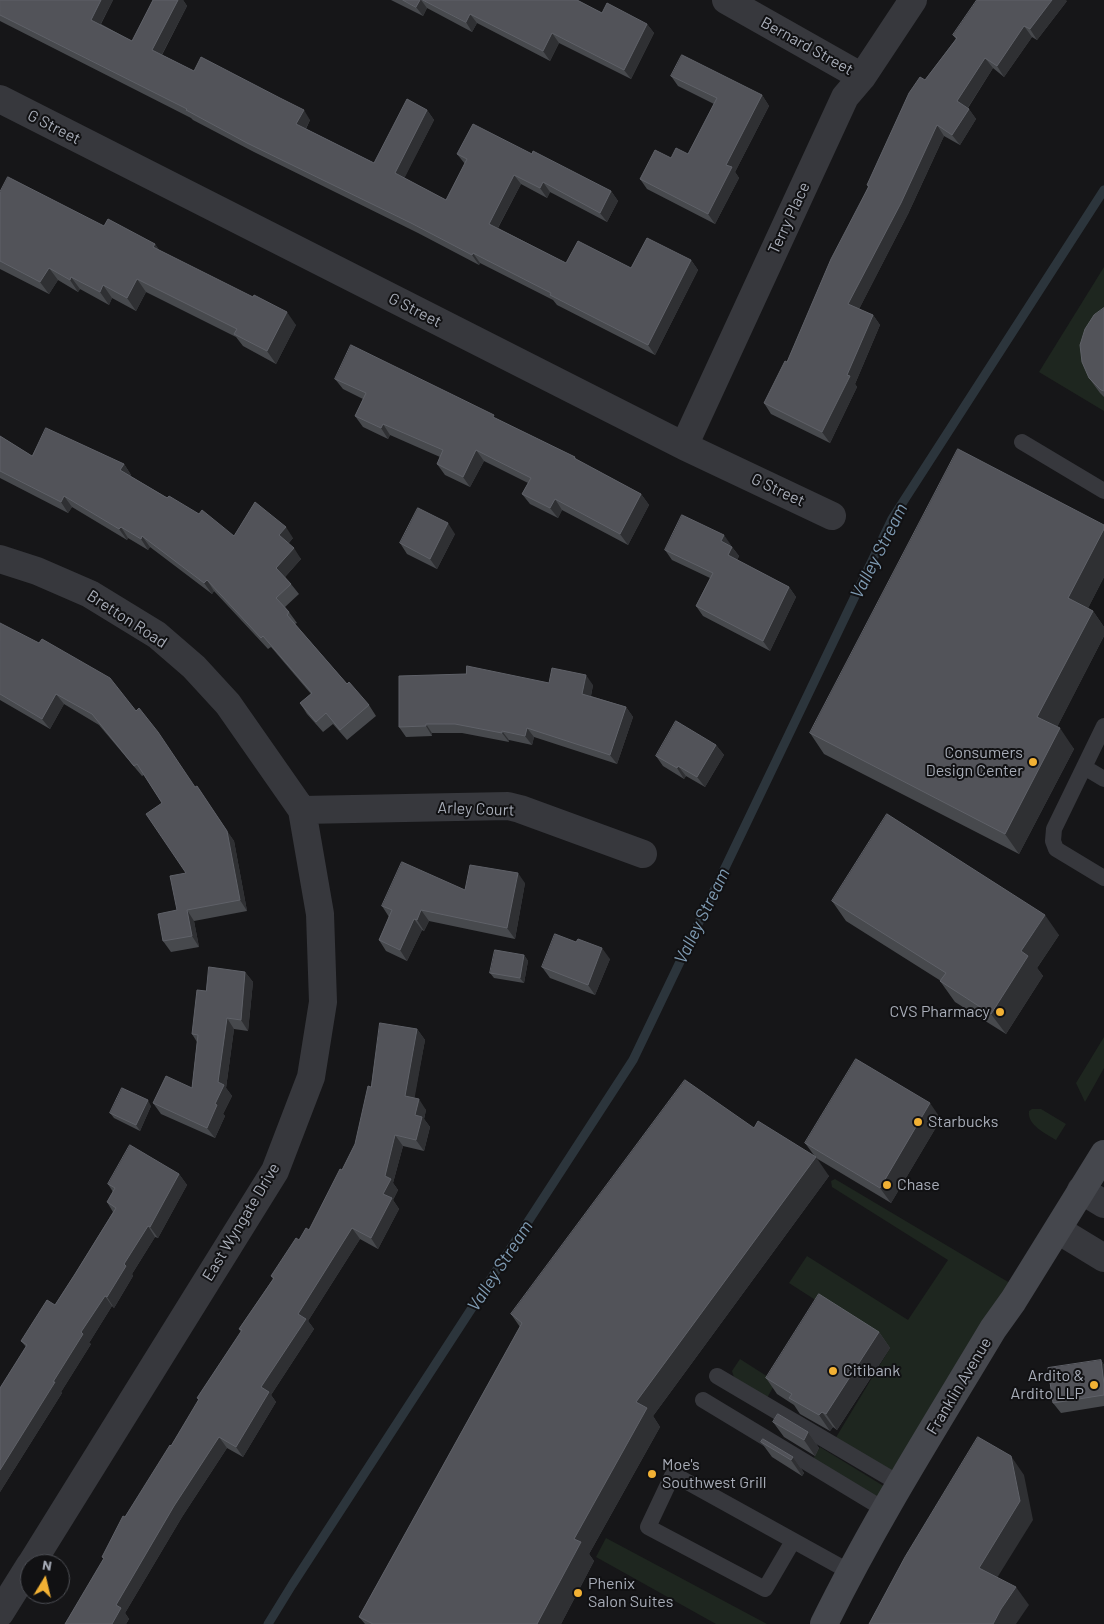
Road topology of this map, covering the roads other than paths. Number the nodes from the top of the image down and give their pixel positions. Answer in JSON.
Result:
{"nodes":[{"id":1,"x":726,"y":0,"type":"edge"},
{"id":2,"x":913,"y":0,"type":"edge"},
{"id":3,"x":862,"y":77,"type":"junction"},
{"id":4,"x":0,"y":99,"type":"edge"},
{"id":5,"x":1022,"y":442,"type":"dead end"},
{"id":6,"x":684,"y":446,"type":"junction"},
{"id":7,"x":1104,"y":490,"type":"edge"},
{"id":8,"x":832,"y":516,"type":"dead end"},
{"id":9,"x":0,"y":559,"type":"edge"},
{"id":10,"x":1104,"y":726,"type":"edge"},
{"id":11,"x":1084,"y":767,"type":"junction"},
{"id":12,"x":1104,"y":779,"type":"edge"},
{"id":13,"x":302,"y":810,"type":"junction"},
{"id":14,"x":643,"y":854,"type":"dead end"},
{"id":15,"x":1104,"y":878,"type":"edge"},
{"id":16,"x":1104,"y":1154,"type":"edge"},
{"id":17,"x":1081,"y":1190,"type":"junction"},
{"id":18,"x":1104,"y":1204,"type":"edge"},
{"id":19,"x":1058,"y":1230,"type":"junction"},
{"id":20,"x":1104,"y":1258,"type":"edge"},
{"id":21,"x":717,"y":1376,"type":"dead end"},
{"id":22,"x":703,"y":1400,"type":"dead end"},
{"id":23,"x":900,"y":1484,"type":"junction"},
{"id":24,"x":885,"y":1510,"type":"junction"},
{"id":25,"x":793,"y":1540,"type":"junction"},
{"id":26,"x":36,"y":1554,"type":"edge"},
{"id":27,"x":850,"y":1572,"type":"junction"},
{"id":28,"x":20,"y":1580,"type":"edge"},
{"id":29,"x":0,"y":1613,"type":"edge"},
{"id":30,"x":824,"y":1624,"type":"edge"}],
"edges":[{"from":1,"to":3,"type":"street","name":"Bernard Street"},
{"from":2,"to":3,"type":"street","name":"Terry Place"},
{"from":3,"to":6,"type":"street","name":"Terry Place"},
{"from":4,"to":6,"type":"street","name":"G Street"},
{"from":5,"to":7,"type":"lane"},
{"from":6,"to":8,"type":"street","name":"G Street"},
{"from":9,"to":13,"type":"street","name":"Bretton Road"},
{"from":10,"to":11,"type":"lane"},
{"from":11,"to":12,"type":"lane"},
{"from":11,"to":15,"type":"lane"},
{"from":13,"to":14,"type":"street","name":"Arley Court"},
{"from":13,"to":26,"type":"street","name":"East Wyngate Drive"},
{"from":16,"to":17,"type":"main road","name":"Franklin Avenue"},
{"from":17,"to":18,"type":"street"},
{"from":17,"to":19,"type":"main road","name":"Franklin Avenue"},
{"from":19,"to":20,"type":"street"},
{"from":19,"to":23,"type":"main road","name":"Franklin Avenue"},
{"from":21,"to":23,"type":"lane"},
{"from":22,"to":24,"type":"lane"},
{"from":23,"to":24,"type":"main road","name":"Franklin Avenue"},
{"from":24,"to":27,"type":"main road","name":"Franklin Avenue"},
{"from":25,"to":25,"type":"lane"},
{"from":25,"to":27,"type":"lane"},
{"from":27,"to":30,"type":"main road","name":"Franklin Avenue"},
{"from":28,"to":29,"type":"street","name":"East Wyngate Drive"}]}
